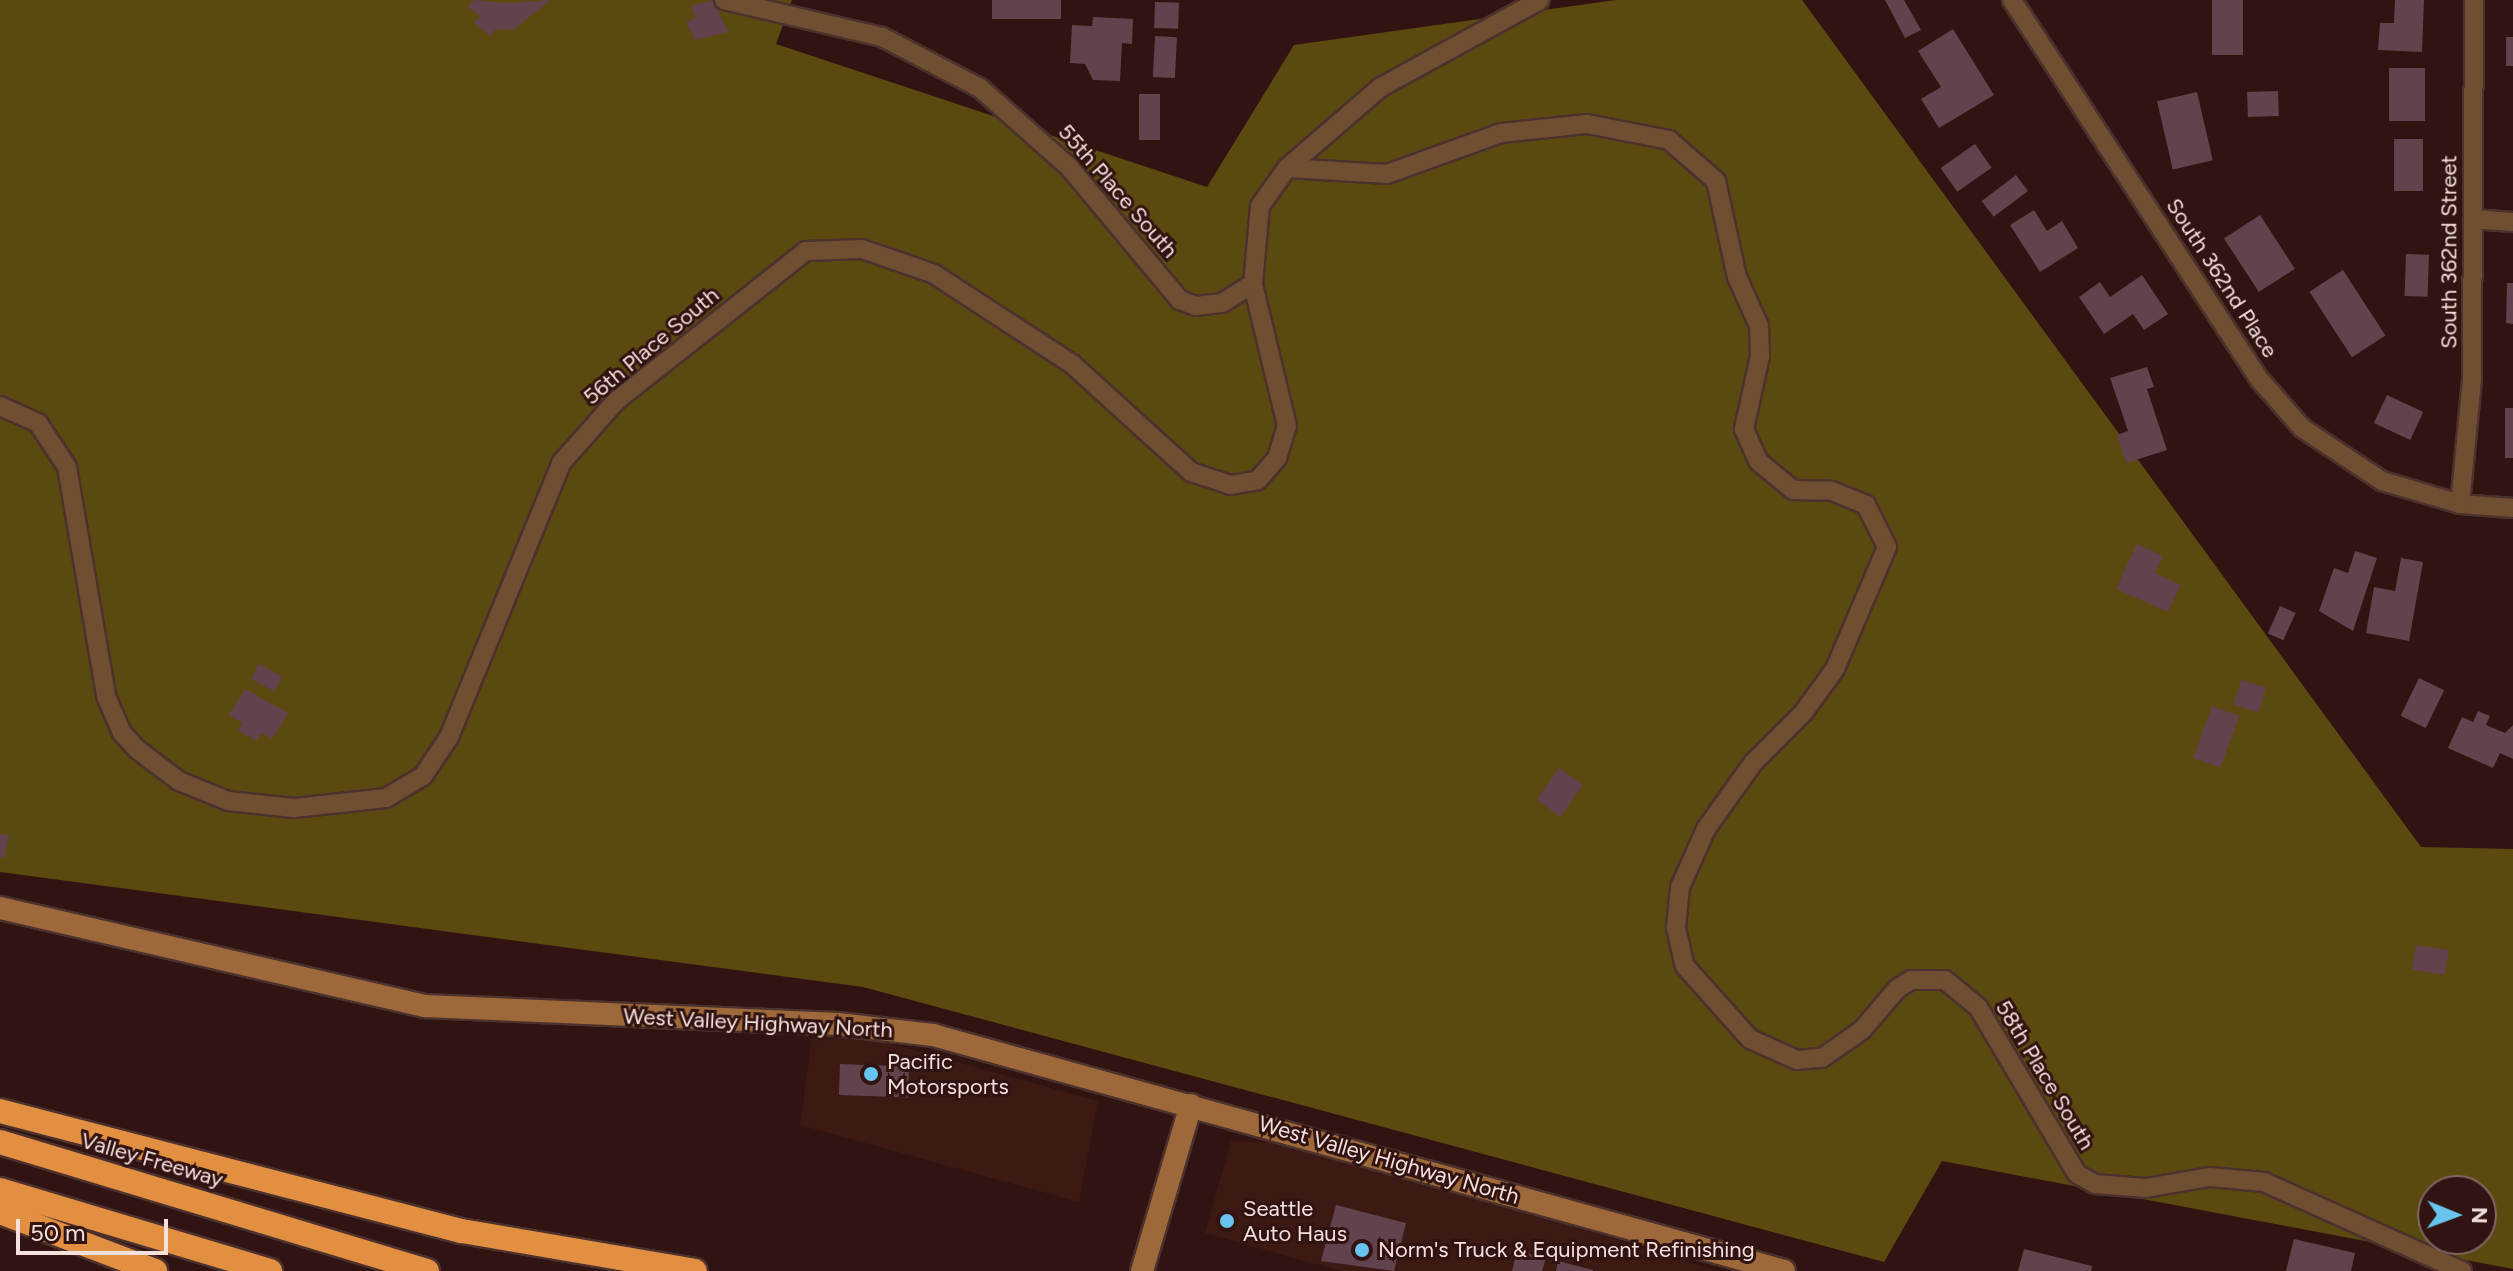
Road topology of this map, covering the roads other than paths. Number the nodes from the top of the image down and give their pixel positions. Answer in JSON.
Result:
{"nodes":[{"id":1,"x":724,"y":0,"type":"edge"},
{"id":2,"x":1540,"y":0,"type":"edge"},
{"id":3,"x":2012,"y":0,"type":"edge"},
{"id":4,"x":2474,"y":0,"type":"edge"},
{"id":5,"x":1287,"y":168,"type":"junction"},
{"id":6,"x":2473,"y":219,"type":"junction"},
{"id":7,"x":2513,"y":222,"type":"edge"},
{"id":8,"x":1253,"y":284,"type":"junction"},
{"id":9,"x":0,"y":406,"type":"edge"},
{"id":10,"x":2460,"y":504,"type":"junction"},
{"id":11,"x":2513,"y":508,"type":"edge"},
{"id":12,"x":0,"y":908,"type":"edge"},
{"id":13,"x":1191,"y":1105,"type":"junction"},
{"id":14,"x":0,"y":1111,"type":"edge"},
{"id":15,"x":0,"y":1142,"type":"edge"},
{"id":16,"x":0,"y":1190,"type":"edge"},
{"id":17,"x":0,"y":1212,"type":"edge"},
{"id":18,"x":2458,"y":1270,"type":"edge"},
{"id":19,"x":155,"y":1271,"type":"edge"},
{"id":20,"x":270,"y":1271,"type":"edge"},
{"id":21,"x":427,"y":1271,"type":"edge"},
{"id":22,"x":695,"y":1271,"type":"edge"},
{"id":23,"x":1142,"y":1271,"type":"edge"},
{"id":24,"x":1784,"y":1271,"type":"edge"}],
"edges":[{"from":1,"to":8,"type":"street","name":"55th Place South"},
{"from":2,"to":5,"type":"street"},
{"from":3,"to":10,"type":"street","name":"South 362nd Place"},
{"from":4,"to":6,"type":"street","name":"South 362nd Street"},
{"from":5,"to":8,"type":"street","name":"56th Place South"},
{"from":5,"to":18,"type":"street","name":"58th Place South"},
{"from":6,"to":7,"type":"street"},
{"from":6,"to":10,"type":"street","name":"South 362nd Street"},
{"from":8,"to":9,"type":"street","name":"56th Place South"},
{"from":10,"to":11,"type":"street","name":"South 362nd Place"},
{"from":12,"to":13,"type":"main road","name":"West Valley Highway North"},
{"from":13,"to":23,"type":"main road"},
{"from":13,"to":24,"type":"main road","name":"West Valley Highway North"},
{"from":14,"to":22,"type":"highway"},
{"from":15,"to":21,"type":"highway","name":"Valley Freeway"},
{"from":16,"to":20,"type":"highway"},
{"from":17,"to":19,"type":"highway"}]}
